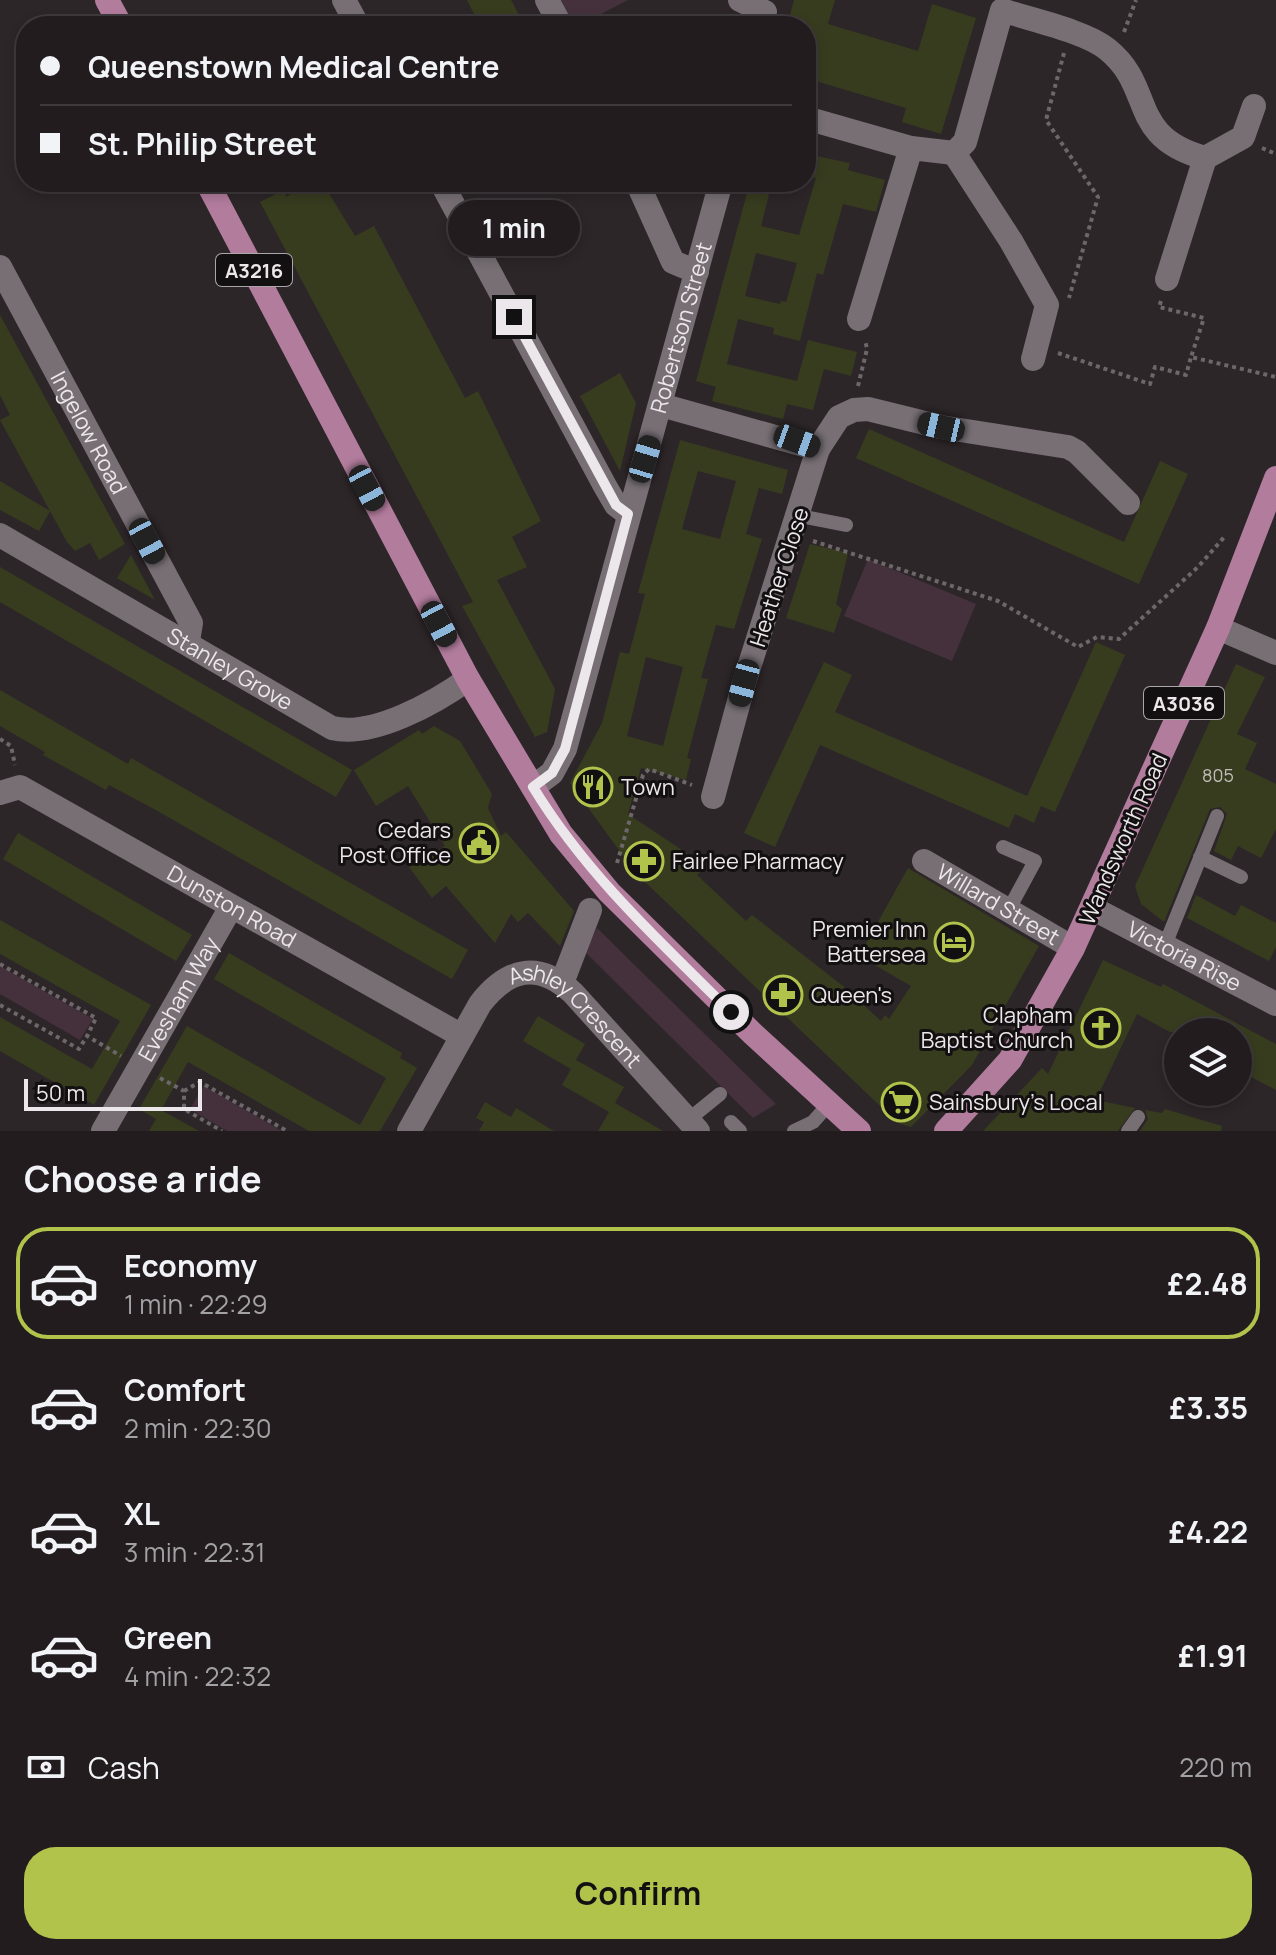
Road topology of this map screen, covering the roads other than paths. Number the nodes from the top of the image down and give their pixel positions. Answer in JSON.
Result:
{"nodes":[{"id":1,"x":740,"y":0,"type":"edge"},
{"id":2,"x":1002,"y":5,"type":"edge"},
{"id":3,"x":764,"y":13,"type":"edge"},
{"id":4,"x":1254,"y":106,"type":"dead end"},
{"id":5,"x":816,"y":121,"type":"edge"},
{"id":6,"x":911,"y":148,"type":"junction"},
{"id":7,"x":954,"y":153,"type":"junction"},
{"id":8,"x":1205,"y":158,"type":"junction"},
{"id":9,"x":212,"y":192,"type":"edge"},
{"id":10,"x":446,"y":192,"type":"edge"},
{"id":11,"x":642,"y":192,"type":"edge"},
{"id":12,"x":718,"y":192,"type":"edge"},
{"id":13,"x":0,"y":267,"type":"edge"},
{"id":14,"x":697,"y":272,"type":"junction"},
{"id":15,"x":1167,"y":279,"type":"road end"},
{"id":16,"x":859,"y":319,"type":"road end"},
{"id":17,"x":1035,"y":352,"type":"road end"},
{"id":18,"x":661,"y":405,"type":"junction"},
{"id":19,"x":818,"y":449,"type":"junction"},
{"id":20,"x":1273,"y":494,"type":"edge"},
{"id":21,"x":1128,"y":503,"type":"dead end"},
{"id":22,"x":628,"y":514,"type":"junction"},
{"id":23,"x":797,"y":525,"type":"junction"},
{"id":24,"x":846,"y":525,"type":"dead end"},
{"id":25,"x":0,"y":535,"type":"edge"},
{"id":26,"x":1218,"y":628,"type":"junction"},
{"id":27,"x":188,"y":641,"type":"junction"},
{"id":28,"x":1276,"y":653,"type":"edge"},
{"id":29,"x":468,"y":679,"type":"junction"},
{"id":30,"x":533,"y":787,"type":"junction"},
{"id":31,"x":10,"y":790,"type":"edge"},
{"id":32,"x":714,"y":795,"type":"road end"},
{"id":33,"x":1217,"y":816,"type":"dead end"},
{"id":34,"x":1003,"y":847,"type":"dead end"},
{"id":35,"x":1200,"y":857,"type":"junction"},
{"id":36,"x":924,"y":861,"type":"dead end"},
{"id":37,"x":1241,"y":877,"type":"dead end"},
{"id":38,"x":231,"y":907,"type":"junction"},
{"id":39,"x":1092,"y":908,"type":"junction"},
{"id":40,"x":1009,"y":909,"type":"junction"},
{"id":41,"x":590,"y":910,"type":"dead end"},
{"id":42,"x":1165,"y":945,"type":"junction"},
{"id":43,"x":1073,"y":948,"type":"junction"},
{"id":44,"x":562,"y":983,"type":"junction"},
{"id":45,"x":1276,"y":1004,"type":"edge"},
{"id":46,"x":462,"y":1036,"type":"junction"},
{"id":47,"x":720,"y":1094,"type":"dead end"},
{"id":48,"x":829,"y":1104,"type":"junction"},
{"id":49,"x":1138,"y":1117,"type":"dead end"},
{"id":50,"x":693,"y":1126,"type":"edge"},
{"id":51,"x":103,"y":1131,"type":"edge"},
{"id":52,"x":409,"y":1131,"type":"edge"},
{"id":53,"x":794,"y":1131,"type":"edge"},
{"id":54,"x":859,"y":1131,"type":"edge"},
{"id":55,"x":946,"y":1131,"type":"edge"},
{"id":56,"x":1128,"y":1131,"type":"edge"}],
"edges":[{"from":1,"to":3,"type":"street"},
{"from":2,"to":7,"type":"street"},
{"from":2,"to":8,"type":"street"},
{"from":4,"to":8,"type":"street"},
{"from":5,"to":6,"type":"street"},
{"from":6,"to":7,"type":"street"},
{"from":6,"to":16,"type":"street"},
{"from":7,"to":17,"type":"street"},
{"from":8,"to":15,"type":"street"},
{"from":9,"to":29,"type":"main road","number":"A3216"},
{"from":10,"to":22,"type":"street"},
{"from":11,"to":14,"type":"street"},
{"from":12,"to":14,"type":"street","name":"Robertson Street"},
{"from":13,"to":27,"type":"street","name":"Ingelow Road"},
{"from":14,"to":18,"type":"street","name":"Robertson Street"},
{"from":18,"to":19,"type":"street"},
{"from":18,"to":22,"type":"street","name":"Robertson Street"},
{"from":19,"to":21,"type":"street","name":"Heather Close"},
{"from":19,"to":23,"type":"street","name":"Heather Close"},
{"from":20,"to":26,"type":"main road","name":"Wandsworth Road","number":"A3036"},
{"from":22,"to":30,"type":"street","name":"Robertson Street"},
{"from":23,"to":24,"type":"lane"},
{"from":23,"to":32,"type":"street","name":"Heather Close"},
{"from":25,"to":27,"type":"street","name":"Stanley Grove"},
{"from":26,"to":28,"type":"street"},
{"from":26,"to":39,"type":"main road","name":"Wandsworth Road","number":"A3036"},
{"from":27,"to":29,"type":"street","name":"Stanley Grove"},
{"from":29,"to":30,"type":"main road","number":"A3216"},
{"from":30,"to":48,"type":"main road","number":"A3216"},
{"from":31,"to":38,"type":"street","name":"Dunston Road"},
{"from":33,"to":35,"type":"lane"},
{"from":34,"to":40,"type":"lane"},
{"from":35,"to":37,"type":"lane"},
{"from":35,"to":42,"type":"lane"},
{"from":36,"to":40,"type":"street","name":"Willard Street"},
{"from":38,"to":46,"type":"street","name":"Dunston Road"},
{"from":38,"to":51,"type":"street","name":"Evesham Way"},
{"from":39,"to":42,"type":"street","name":"Victoria Rise"},
{"from":39,"to":43,"type":"main road","name":"Wandsworth Road","number":"A3036"},
{"from":40,"to":43,"type":"street","name":"Willard Street"},
{"from":41,"to":44,"type":"street"},
{"from":42,"to":45,"type":"street","name":"Victoria Rise"},
{"from":43,"to":55,"type":"main road","name":"Wandsworth Road","number":"A3036"},
{"from":44,"to":46,"type":"street","name":"Ashley Crescent"},
{"from":44,"to":50,"type":"street","name":"Ashley Crescent"},
{"from":46,"to":52,"type":"street","name":"Ashley Crescent"},
{"from":47,"to":50,"type":"lane"},
{"from":48,"to":53,"type":"lane"},
{"from":48,"to":54,"type":"main road","number":"A3216"},
{"from":49,"to":56,"type":"lane"}]}
